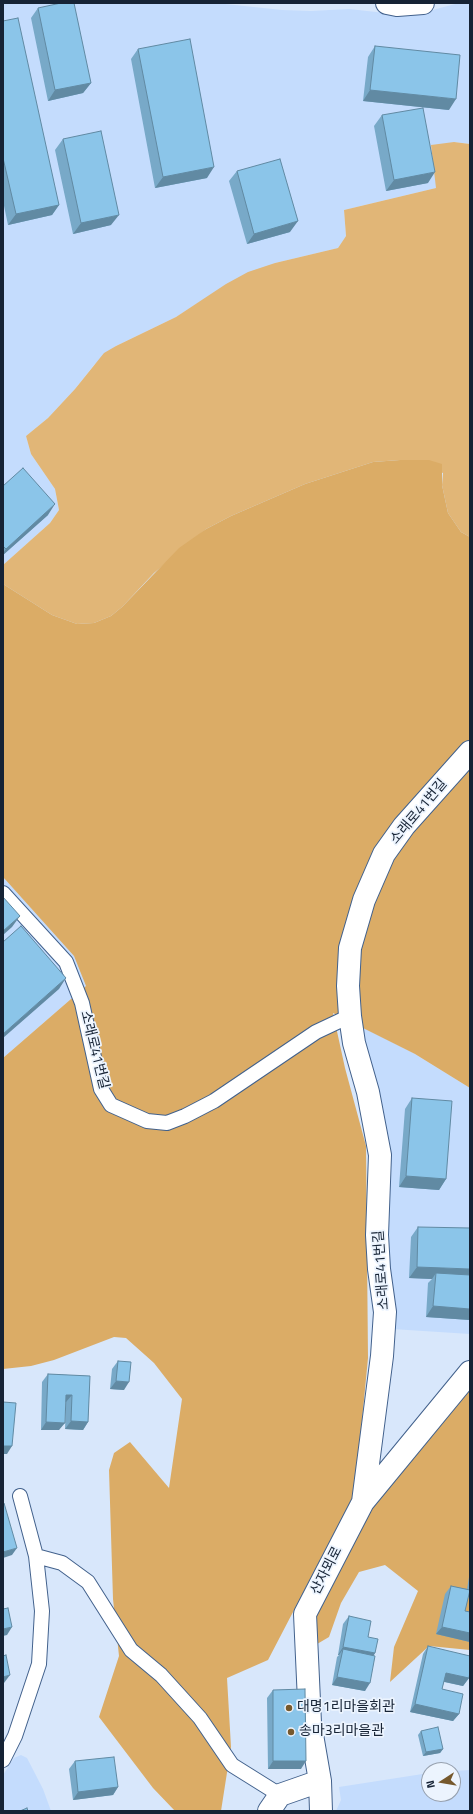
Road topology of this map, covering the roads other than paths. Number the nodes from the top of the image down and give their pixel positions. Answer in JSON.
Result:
{"nodes":[{"id":1,"x":387,"y":3,"type":"edge"},
{"id":2,"x":423,"y":3,"type":"edge"},
{"id":3,"x":470,"y":752,"type":"edge"},
{"id":4,"x":3,"y":893,"type":"edge"},
{"id":5,"x":350,"y":1016,"type":"junction"},
{"id":6,"x":470,"y":1372,"type":"edge"},
{"id":7,"x":20,"y":1496,"type":"dead end"},
{"id":8,"x":363,"y":1502,"type":"junction"},
{"id":9,"x":36,"y":1556,"type":"junction"},
{"id":10,"x":3,"y":1760,"type":"edge"},
{"id":11,"x":320,"y":1781,"type":"junction"},
{"id":12,"x":275,"y":1803,"type":"edge"},
{"id":13,"x":320,"y":1811,"type":"edge"}],
"edges":[{"from":1,"to":2,"type":"street"},
{"from":3,"to":5,"type":"street","name":"소래로41번길"},
{"from":4,"to":5,"type":"lane","name":"소래로41번길"},
{"from":5,"to":8,"type":"street","name":"소래로41번길"},
{"from":6,"to":8,"type":"street","name":"산자뫼로"},
{"from":7,"to":9,"type":"lane"},
{"from":8,"to":11,"type":"street","name":"산자뫼로"},
{"from":9,"to":10,"type":"lane"},
{"from":9,"to":12,"type":"lane"},
{"from":11,"to":12,"type":"street"},
{"from":11,"to":13,"type":"street","name":"산자뫼로"}]}
